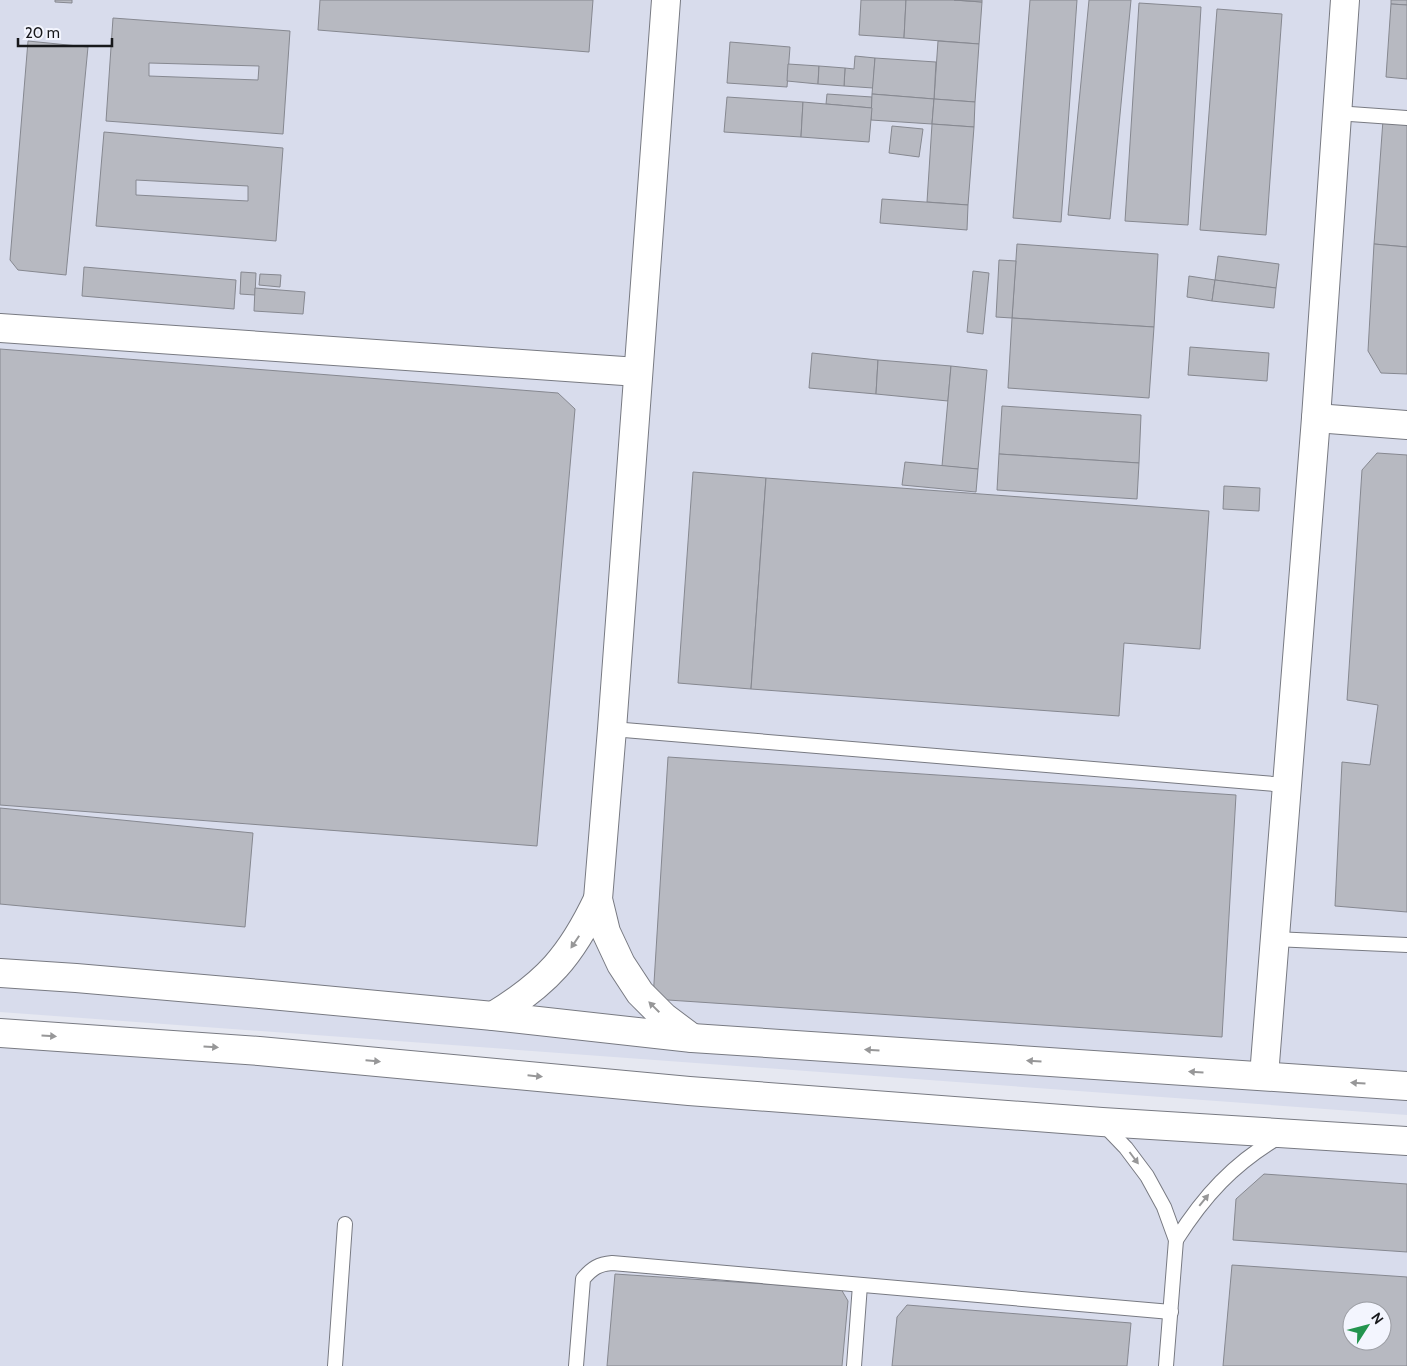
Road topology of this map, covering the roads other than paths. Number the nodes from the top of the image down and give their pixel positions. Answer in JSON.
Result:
{"nodes":[{"id":1,"x":666,"y":0,"type":"edge"},
{"id":2,"x":1345,"y":0,"type":"edge"},
{"id":3,"x":1336,"y":113,"type":"junction"},
{"id":4,"x":1407,"y":118,"type":"edge"},
{"id":5,"x":0,"y":328,"type":"edge"},
{"id":6,"x":638,"y":372,"type":"junction"},
{"id":7,"x":1316,"y":418,"type":"junction"},
{"id":8,"x":1407,"y":425,"type":"edge"},
{"id":9,"x":612,"y":729,"type":"junction"},
{"id":10,"x":1286,"y":785,"type":"junction"},
{"id":11,"x":598,"y":898,"type":"junction"},
{"id":12,"x":1274,"y":938,"type":"junction"},
{"id":13,"x":1407,"y":945,"type":"edge"},
{"id":14,"x":0,"y":973,"type":"edge"},
{"id":15,"x":493,"y":1016,"type":"junction"},
{"id":16,"x":0,"y":1033,"type":"edge"},
{"id":17,"x":692,"y":1038,"type":"junction"},
{"id":18,"x":1264,"y":1076,"type":"junction"},
{"id":19,"x":1407,"y":1086,"type":"edge"},
{"id":20,"x":1102,"y":1122,"type":"junction"},
{"id":21,"x":1284,"y":1134,"type":"junction"},
{"id":22,"x":1407,"y":1141,"type":"edge"},
{"id":23,"x":345,"y":1224,"type":"dead end"},
{"id":24,"x":1176,"y":1240,"type":"junction"},
{"id":25,"x":860,"y":1285,"type":"junction"},
{"id":26,"x":1170,"y":1312,"type":"junction"},
{"id":27,"x":335,"y":1366,"type":"edge"},
{"id":28,"x":576,"y":1366,"type":"edge"},
{"id":29,"x":854,"y":1366,"type":"edge"},
{"id":30,"x":1166,"y":1366,"type":"edge"}],
"edges":[{"from":1,"to":6,"type":"street"},
{"from":2,"to":3,"type":"street"},
{"from":3,"to":4,"type":"lane"},
{"from":3,"to":7,"type":"street"},
{"from":5,"to":6,"type":"street"},
{"from":6,"to":9,"type":"street"},
{"from":7,"to":8,"type":"street"},
{"from":7,"to":10,"type":"street"},
{"from":9,"to":10,"type":"lane"},
{"from":9,"to":11,"type":"street"},
{"from":10,"to":12,"type":"street"},
{"from":11,"to":15,"type":"street","one_way":true},
{"from":17,"to":11,"type":"street","one_way":true},
{"from":12,"to":13,"type":"lane"},
{"from":12,"to":18,"type":"street"},
{"from":14,"to":15,"type":"street"},
{"from":15,"to":17,"type":"street"},
{"from":16,"to":20,"type":"street","one_way":true},
{"from":18,"to":17,"type":"street","one_way":true},
{"from":19,"to":18,"type":"street","one_way":true},
{"from":20,"to":21,"type":"street"},
{"from":20,"to":24,"type":"lane","one_way":true},
{"from":21,"to":22,"type":"street"},
{"from":24,"to":21,"type":"lane","one_way":true},
{"from":23,"to":27,"type":"lane"},
{"from":24,"to":26,"type":"lane"},
{"from":25,"to":26,"type":"lane"},
{"from":25,"to":28,"type":"lane"},
{"from":25,"to":29,"type":"lane"},
{"from":26,"to":30,"type":"lane"}]}
